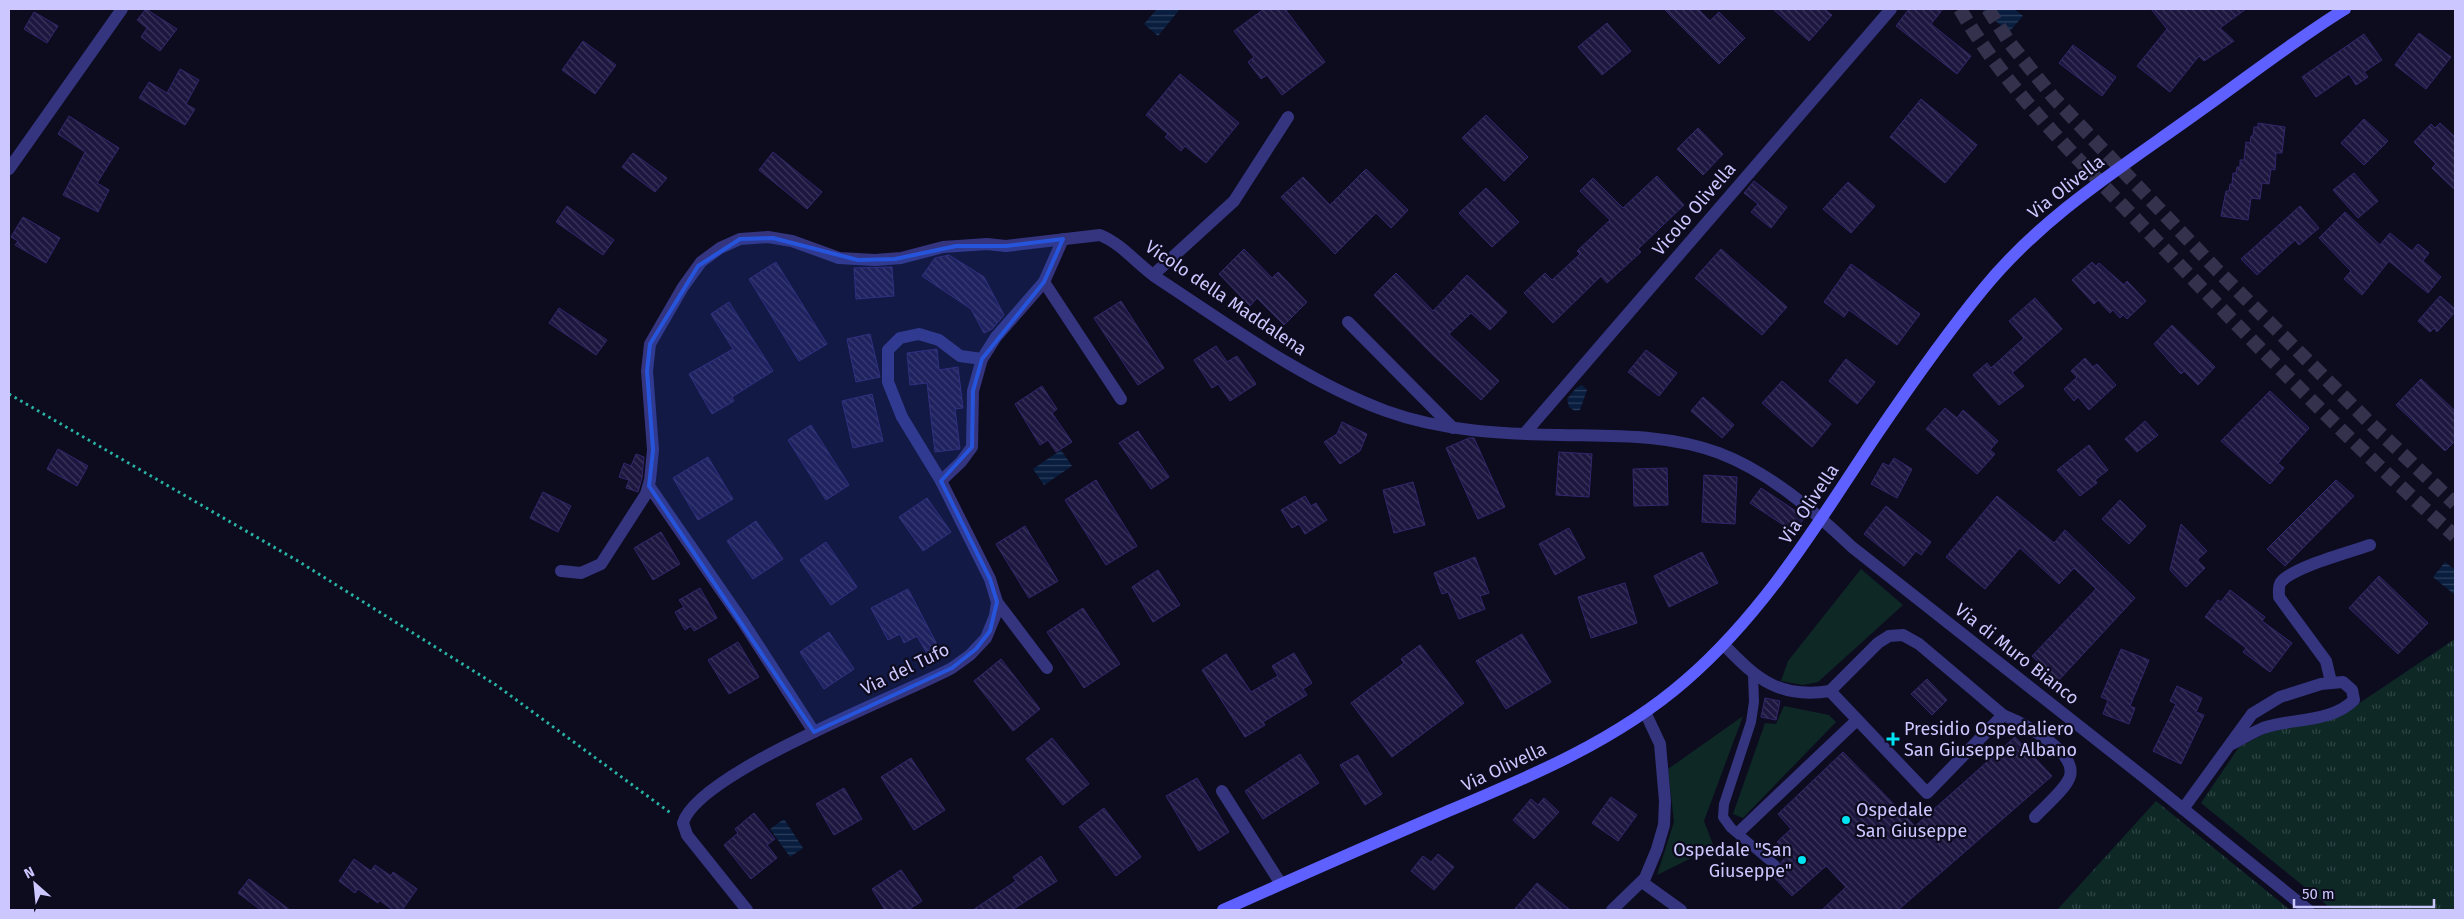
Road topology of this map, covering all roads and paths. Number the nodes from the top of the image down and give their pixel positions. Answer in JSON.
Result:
{"nodes":[{"id":1,"x":122,"y":9,"type":"edge"},
{"id":2,"x":1891,"y":9,"type":"edge"},
{"id":3,"x":2345,"y":9,"type":"edge"},
{"id":4,"x":1288,"y":117,"type":"dead end"},
{"id":5,"x":9,"y":169,"type":"edge"},
{"id":6,"x":1063,"y":239,"type":"junction"},
{"id":7,"x":1153,"y":275,"type":"junction"},
{"id":8,"x":1044,"y":282,"type":"junction"},
{"id":9,"x":1348,"y":322,"type":"dead end"},
{"id":10,"x":982,"y":359,"type":"junction"},
{"id":11,"x":9,"y":394,"type":"edge"},
{"id":12,"x":1121,"y":399,"type":"dead end"},
{"id":13,"x":1453,"y":428,"type":"junction"},
{"id":14,"x":1525,"y":433,"type":"junction"},
{"id":15,"x":941,"y":481,"type":"junction"},
{"id":16,"x":649,"y":486,"type":"junction"},
{"id":17,"x":1822,"y":518,"type":"junction"},
{"id":18,"x":2370,"y":545,"type":"dead end"},
{"id":19,"x":561,"y":571,"type":"dead end"},
{"id":20,"x":997,"y":602,"type":"junction"},
{"id":21,"x":1724,"y":645,"type":"junction"},
{"id":22,"x":1048,"y":668,"type":"dead end"},
{"id":23,"x":1753,"y":675,"type":"junction"},
{"id":24,"x":2331,"y":682,"type":"junction"},
{"id":25,"x":1830,"y":691,"type":"junction"},
{"id":26,"x":1645,"y":712,"type":"junction"},
{"id":27,"x":2003,"y":714,"type":"junction"},
{"id":28,"x":1857,"y":720,"type":"junction"},
{"id":29,"x":814,"y":732,"type":"junction"},
{"id":30,"x":2232,"y":744,"type":"junction"},
{"id":31,"x":1222,"y":791,"type":"dead end"},
{"id":32,"x":2184,"y":809,"type":"junction"},
{"id":33,"x":2035,"y":817,"type":"dead end"},
{"id":34,"x":683,"y":822,"type":"junction"},
{"id":35,"x":1739,"y":832,"type":"junction"},
{"id":36,"x":1775,"y":865,"type":"dead end"},
{"id":37,"x":1642,"y":882,"type":"junction"},
{"id":38,"x":1281,"y":884,"type":"junction"},
{"id":39,"x":747,"y":910,"type":"edge"},
{"id":40,"x":1223,"y":910,"type":"edge"},
{"id":41,"x":1612,"y":910,"type":"edge"},
{"id":42,"x":1681,"y":910,"type":"edge"},
{"id":43,"x":2308,"y":910,"type":"edge"}],
"edges":[{"from":1,"to":5,"type":"street"},
{"from":2,"to":14,"type":"street","name":"Vicolo Olivella"},
{"from":3,"to":17,"type":"main road","name":"Via Olivella"},
{"from":4,"to":7,"type":"street"},
{"from":6,"to":7,"type":"street","name":"Vicolo della Maddalena"},
{"from":6,"to":8,"type":"street"},
{"from":6,"to":16,"type":"street","name":"Vicolo della Maddalena"},
{"from":7,"to":13,"type":"street","name":"Vicolo della Maddalena"},
{"from":8,"to":10,"type":"street"},
{"from":8,"to":12,"type":"street"},
{"from":9,"to":13,"type":"street"},
{"from":10,"to":15,"type":"street"},
{"from":10,"to":15,"type":"street"},
{"from":11,"to":34,"type":"path"},
{"from":13,"to":14,"type":"street","name":"Vicolo della Maddalena"},
{"from":14,"to":17,"type":"street","name":"Vicolo della Maddalena"},
{"from":15,"to":20,"type":"street"},
{"from":16,"to":19,"type":"street","name":"Vicolo della Maddalena"},
{"from":16,"to":29,"type":"street"},
{"from":17,"to":21,"type":"main road","name":"Via Olivella"},
{"from":17,"to":32,"type":"street","name":"Via di Muro Bianco"},
{"from":18,"to":24,"type":"street"},
{"from":20,"to":22,"type":"street"},
{"from":20,"to":29,"type":"street","name":"Via del Tufo"},
{"from":21,"to":23,"type":"street"},
{"from":21,"to":26,"type":"main road","name":"Via Olivella"},
{"from":23,"to":25,"type":"street"},
{"from":23,"to":35,"type":"lane"},
{"from":24,"to":30,"type":"street"},
{"from":24,"to":30,"type":"street"},
{"from":25,"to":27,"type":"street"},
{"from":25,"to":28,"type":"street"},
{"from":26,"to":37,"type":"street"},
{"from":26,"to":38,"type":"main road","name":"Via Olivella"},
{"from":27,"to":28,"type":"street"},
{"from":27,"to":33,"type":"street"},
{"from":28,"to":35,"type":"street"},
{"from":29,"to":34,"type":"street","name":"Via del Tufo"},
{"from":30,"to":32,"type":"street"},
{"from":31,"to":38,"type":"street"},
{"from":32,"to":43,"type":"street","name":"Via di Muro Bianco"},
{"from":34,"to":39,"type":"street"},
{"from":35,"to":36,"type":"lane"},
{"from":37,"to":41,"type":"street"},
{"from":37,"to":42,"type":"street"},
{"from":38,"to":40,"type":"main road","name":"Via Olivella"}]}
